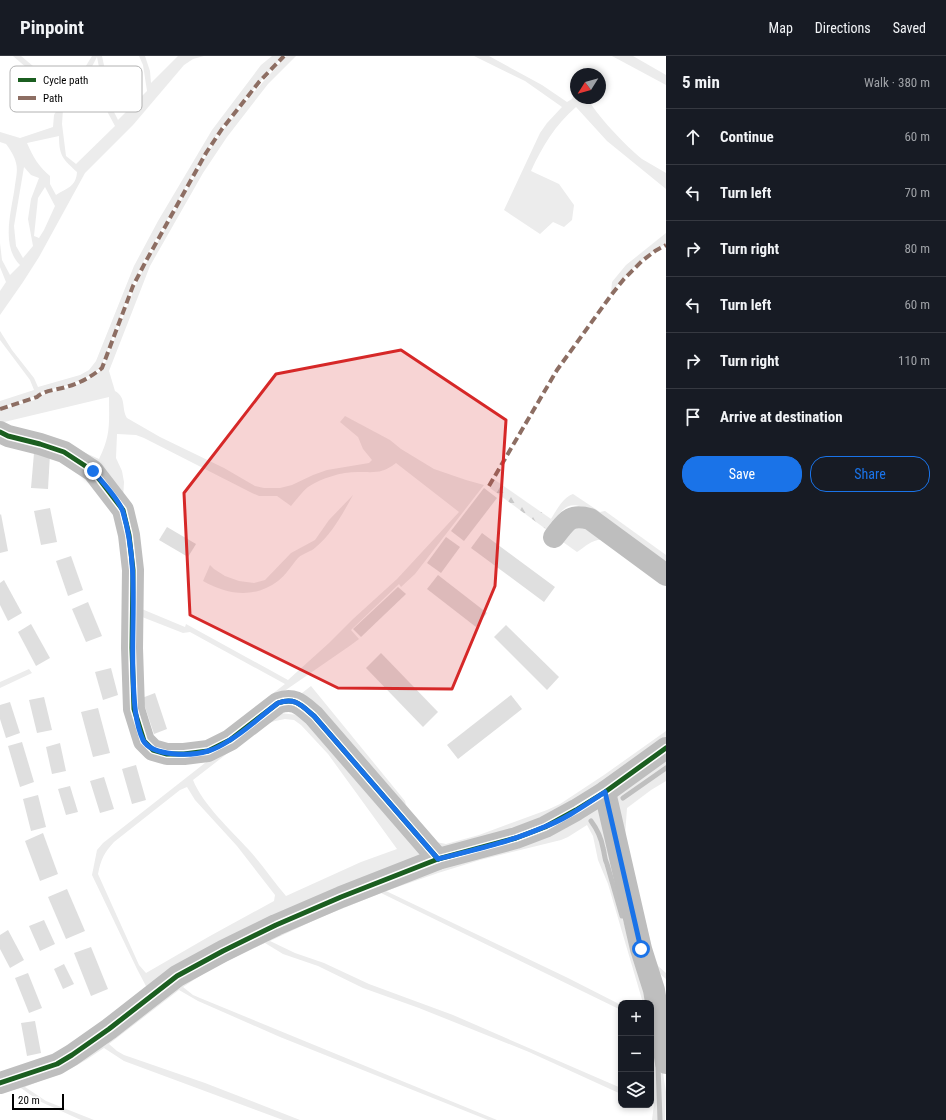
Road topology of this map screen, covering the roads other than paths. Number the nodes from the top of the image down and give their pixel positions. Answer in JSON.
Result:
{"nodes":[{"id":1,"x":0,"y":432,"type":"edge"},
{"id":2,"x":554,"y":537,"type":"dead end"},
{"id":3,"x":666,"y":575,"type":"edge"},
{"id":4,"x":666,"y":748,"type":"edge"},
{"id":5,"x":605,"y":792,"type":"junction"},
{"id":6,"x":438,"y":859,"type":"junction"},
{"id":7,"x":660,"y":990,"type":"edge"},
{"id":8,"x":666,"y":1063,"type":"edge"},
{"id":9,"x":0,"y":1082,"type":"edge"}],
"edges":[{"from":1,"to":6,"type":"street"},
{"from":2,"to":3,"type":"street"},
{"from":4,"to":5,"type":"street"},
{"from":5,"to":6,"type":"street"},
{"from":5,"to":7,"type":"street"},
{"from":6,"to":9,"type":"street"},
{"from":7,"to":8,"type":"street"}]}
